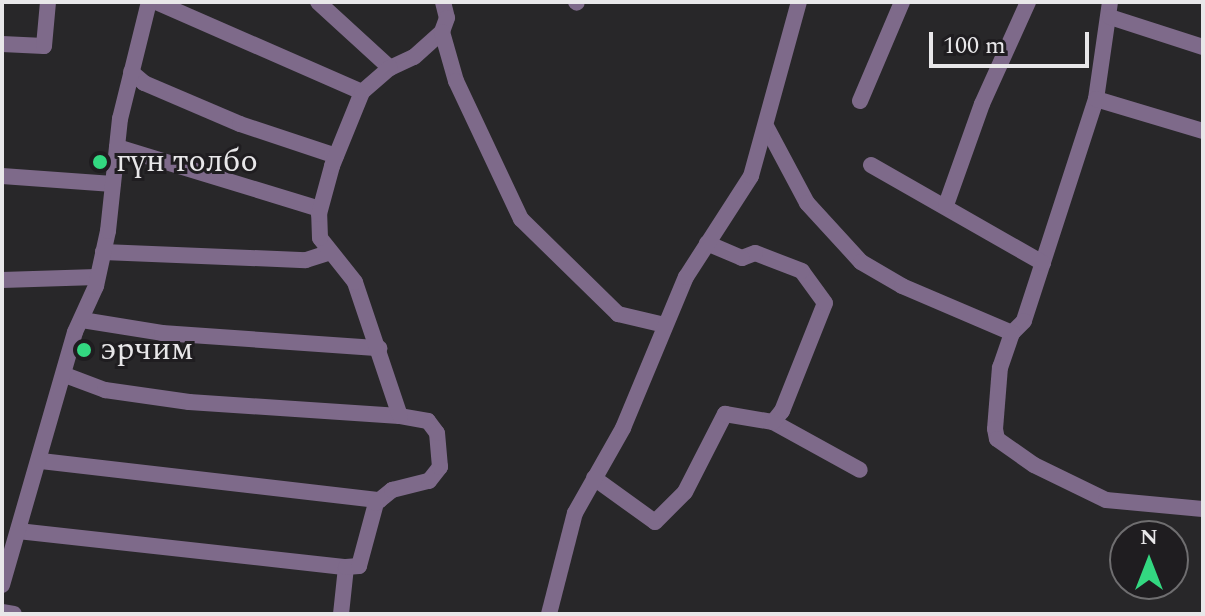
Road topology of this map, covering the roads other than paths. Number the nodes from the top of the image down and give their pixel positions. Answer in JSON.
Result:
{"nodes":[{"id":1,"x":48,"y":2,"type":"edge"},
{"id":2,"x":149,"y":2,"type":"edge"},
{"id":3,"x":156,"y":2,"type":"edge"},
{"id":4,"x":318,"y":2,"type":"edge"},
{"id":5,"x":443,"y":2,"type":"edge"},
{"id":6,"x":799,"y":2,"type":"edge"},
{"id":7,"x":902,"y":2,"type":"edge"},
{"id":8,"x":1028,"y":2,"type":"edge"},
{"id":9,"x":1110,"y":9,"type":"edge"},
{"id":10,"x":442,"y":32,"type":"junction"},
{"id":11,"x":2,"y":44,"type":"edge"},
{"id":12,"x":1203,"y":47,"type":"edge"},
{"id":13,"x":390,"y":68,"type":"junction"},
{"id":14,"x":131,"y":72,"type":"junction"},
{"id":15,"x":362,"y":92,"type":"junction"},
{"id":16,"x":1096,"y":99,"type":"junction"},
{"id":17,"x":860,"y":101,"type":"dead end"},
{"id":18,"x":767,"y":128,"type":"junction"},
{"id":19,"x":1203,"y":131,"type":"edge"},
{"id":20,"x":117,"y":147,"type":"junction"},
{"id":21,"x":336,"y":156,"type":"junction"},
{"id":22,"x":871,"y":165,"type":"dead end"},
{"id":23,"x":2,"y":176,"type":"edge"},
{"id":24,"x":113,"y":184,"type":"junction"},
{"id":25,"x":946,"y":205,"type":"junction"},
{"id":26,"x":320,"y":209,"type":"junction"},
{"id":27,"x":707,"y":243,"type":"junction"},
{"id":28,"x":103,"y":252,"type":"junction"},
{"id":29,"x":330,"y":252,"type":"junction"},
{"id":30,"x":1043,"y":263,"type":"junction"},
{"id":31,"x":97,"y":277,"type":"junction"},
{"id":32,"x":2,"y":280,"type":"edge"},
{"id":33,"x":82,"y":320,"type":"junction"},
{"id":34,"x":665,"y":325,"type":"junction"},
{"id":35,"x":1012,"y":333,"type":"junction"},
{"id":36,"x":379,"y":348,"type":"junction"},
{"id":37,"x":65,"y":375,"type":"junction"},
{"id":38,"x":400,"y":416,"type":"junction"},
{"id":39,"x":773,"y":422,"type":"junction"},
{"id":40,"x":41,"y":461,"type":"junction"},
{"id":41,"x":860,"y":470,"type":"dead end"},
{"id":42,"x":594,"y":478,"type":"junction"},
{"id":43,"x":380,"y":500,"type":"junction"},
{"id":44,"x":1203,"y":509,"type":"edge"},
{"id":45,"x":18,"y":531,"type":"junction"},
{"id":46,"x":346,"y":567,"type":"junction"},
{"id":47,"x":2,"y":585,"type":"edge"},
{"id":48,"x":2,"y":612,"type":"edge"},
{"id":49,"x":14,"y":614,"type":"edge"},
{"id":50,"x":341,"y":614,"type":"edge"},
{"id":51,"x":549,"y":614,"type":"edge"}],
"edges":[{"from":1,"to":11,"type":"street"},
{"from":2,"to":14,"type":"street"},
{"from":3,"to":15,"type":"street"},
{"from":4,"to":13,"type":"street"},
{"from":5,"to":10,"type":"street"},
{"from":6,"to":18,"type":"street"},
{"from":7,"to":17,"type":"street"},
{"from":8,"to":25,"type":"street"},
{"from":9,"to":12,"type":"street"},
{"from":9,"to":16,"type":"street"},
{"from":10,"to":13,"type":"street"},
{"from":10,"to":34,"type":"street"},
{"from":13,"to":15,"type":"street"},
{"from":14,"to":20,"type":"street"},
{"from":14,"to":21,"type":"street"},
{"from":15,"to":21,"type":"street"},
{"from":16,"to":19,"type":"street"},
{"from":16,"to":30,"type":"street"},
{"from":18,"to":27,"type":"street"},
{"from":18,"to":35,"type":"street"},
{"from":20,"to":24,"type":"street"},
{"from":20,"to":26,"type":"street"},
{"from":21,"to":26,"type":"street"},
{"from":22,"to":25,"type":"street"},
{"from":23,"to":24,"type":"street"},
{"from":24,"to":28,"type":"street"},
{"from":25,"to":30,"type":"street"},
{"from":26,"to":29,"type":"street"},
{"from":27,"to":34,"type":"street"},
{"from":27,"to":39,"type":"street"},
{"from":28,"to":29,"type":"street"},
{"from":28,"to":31,"type":"street"},
{"from":29,"to":36,"type":"street"},
{"from":30,"to":35,"type":"street"},
{"from":31,"to":32,"type":"street"},
{"from":31,"to":33,"type":"street"},
{"from":33,"to":36,"type":"street"},
{"from":33,"to":37,"type":"street"},
{"from":34,"to":42,"type":"street"},
{"from":35,"to":44,"type":"street"},
{"from":36,"to":38,"type":"street"},
{"from":37,"to":38,"type":"street"},
{"from":37,"to":40,"type":"street"},
{"from":38,"to":43,"type":"street"},
{"from":39,"to":41,"type":"street"},
{"from":39,"to":42,"type":"street"},
{"from":40,"to":43,"type":"street"},
{"from":40,"to":45,"type":"street"},
{"from":42,"to":51,"type":"street"},
{"from":43,"to":46,"type":"street"},
{"from":45,"to":46,"type":"street"},
{"from":45,"to":47,"type":"street"},
{"from":46,"to":50,"type":"street"},
{"from":48,"to":49,"type":"street"}]}
